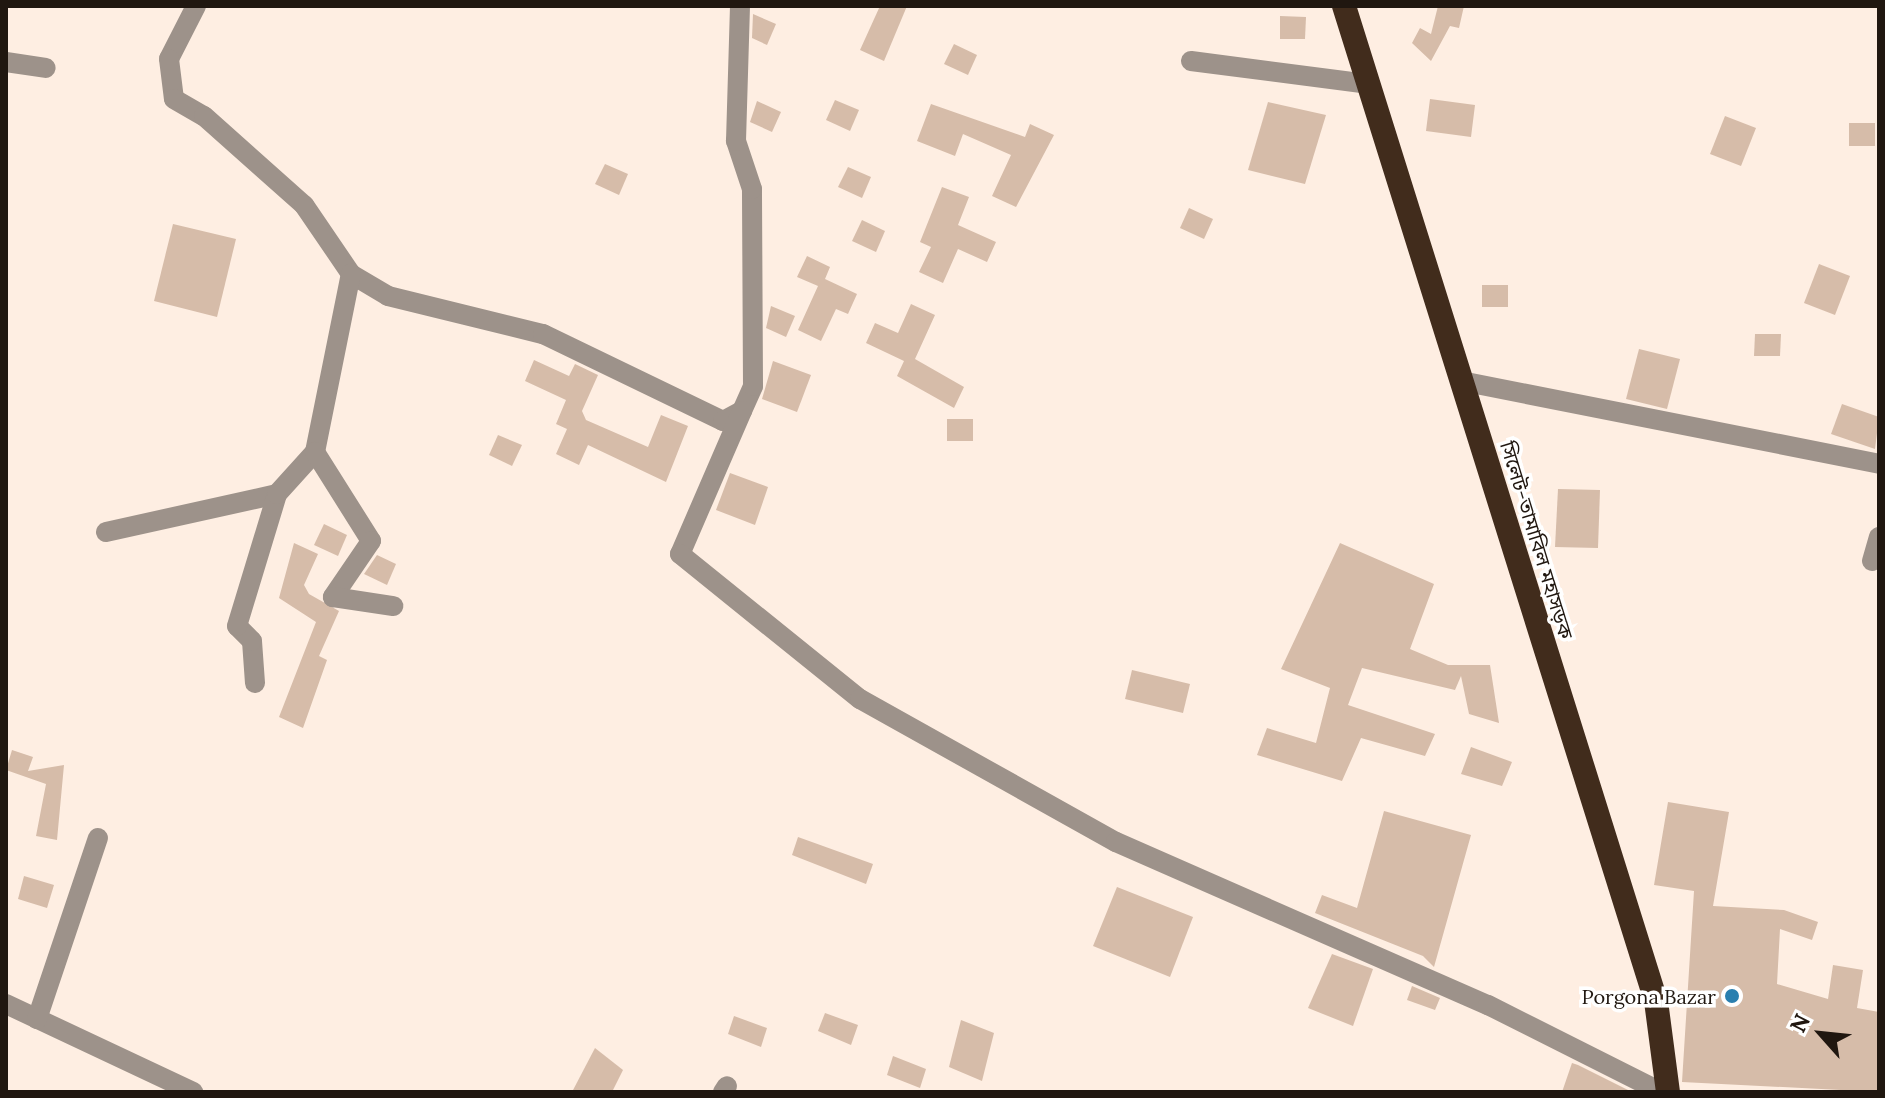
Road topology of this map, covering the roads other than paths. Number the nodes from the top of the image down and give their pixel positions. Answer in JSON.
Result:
{"nodes":[{"id":1,"x":196,"y":6,"type":"edge"},
{"id":2,"x":740,"y":6,"type":"edge"},
{"id":3,"x":1344,"y":6,"type":"edge"},
{"id":4,"x":1191,"y":61,"type":"dead end"},
{"id":5,"x":6,"y":62,"type":"edge"},
{"id":6,"x":46,"y":68,"type":"dead end"},
{"id":7,"x":1368,"y":84,"type":"junction"},
{"id":8,"x":351,"y":274,"type":"junction"},
{"id":9,"x":1461,"y":381,"type":"junction"},
{"id":10,"x":742,"y":411,"type":"junction"},
{"id":11,"x":315,"y":452,"type":"junction"},
{"id":12,"x":1879,"y":464,"type":"edge"},
{"id":13,"x":277,"y":494,"type":"junction"},
{"id":14,"x":106,"y":532,"type":"dead end"},
{"id":15,"x":1879,"y":537,"type":"edge"},
{"id":16,"x":1872,"y":561,"type":"dead end"},
{"id":17,"x":393,"y":606,"type":"dead end"},
{"id":18,"x":255,"y":683,"type":"dead end"},
{"id":19,"x":98,"y":838,"type":"dead end"},
{"id":20,"x":6,"y":1004,"type":"edge"},
{"id":21,"x":37,"y":1019,"type":"junction"},
{"id":22,"x":167,"y":1086,"type":"edge"},
{"id":23,"x":193,"y":1092,"type":"edge"},
{"id":24,"x":1661,"y":1092,"type":"edge"},
{"id":25,"x":1668,"y":1092,"type":"edge"}],
"edges":[{"from":1,"to":8,"type":"street"},
{"from":2,"to":10,"type":"street"},
{"from":3,"to":7,"type":"highway","name":"সিলেট-তামাবিল মহাসড়ক"},
{"from":4,"to":7,"type":"street"},
{"from":5,"to":6,"type":"street"},
{"from":7,"to":9,"type":"highway","name":"সিলেট-তামাবিল মহাসড়ক"},
{"from":8,"to":10,"type":"street"},
{"from":8,"to":11,"type":"street"},
{"from":9,"to":12,"type":"street"},
{"from":9,"to":25,"type":"highway","name":"সিলেট-তামাবিল মহাসড়ক"},
{"from":10,"to":24,"type":"street"},
{"from":11,"to":13,"type":"street"},
{"from":11,"to":17,"type":"street"},
{"from":13,"to":14,"type":"street"},
{"from":13,"to":18,"type":"street"},
{"from":15,"to":16,"type":"street"},
{"from":19,"to":21,"type":"street"},
{"from":20,"to":21,"type":"street"},
{"from":21,"to":22,"type":"street"},
{"from":22,"to":23,"type":"street"}]}
